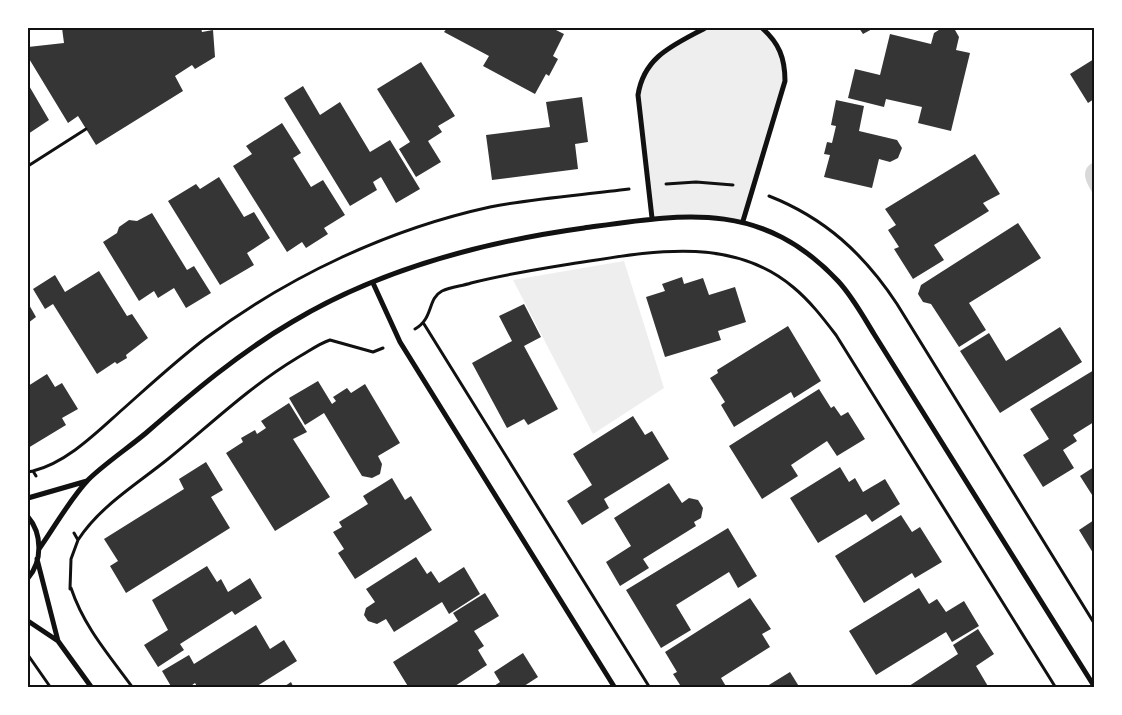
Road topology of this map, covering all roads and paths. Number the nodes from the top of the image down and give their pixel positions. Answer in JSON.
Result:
{"nodes":[{"id":1,"x":705,"y":28,"type":"edge"},
{"id":2,"x":762,"y":28,"type":"edge"},
{"id":3,"x":86,"y":129,"type":"dead end"},
{"id":4,"x":28,"y":166,"type":"edge"},
{"id":5,"x":663,"y":184,"type":"dead end"},
{"id":6,"x":733,"y":185,"type":"dead end"},
{"id":7,"x":766,"y":195,"type":"dead end"},
{"id":8,"x":652,"y":218,"type":"junction"},
{"id":9,"x":743,"y":221,"type":"junction"},
{"id":10,"x":373,"y":283,"type":"junction"},
{"id":11,"x":424,"y":324,"type":"junction"},
{"id":12,"x":410,"y":332,"type":"dead end"},
{"id":13,"x":385,"y":347,"type":"dead end"},
{"id":14,"x":33,"y":471,"type":"dead end"},
{"id":15,"x":28,"y":472,"type":"edge"},
{"id":16,"x":88,"y":480,"type":"junction"},
{"id":17,"x":28,"y":498,"type":"edge"},
{"id":18,"x":28,"y":517,"type":"edge"},
{"id":19,"x":70,"y":527,"type":"dead end"},
{"id":20,"x":78,"y":540,"type":"junction"},
{"id":21,"x":39,"y":549,"type":"junction"},
{"id":22,"x":37,"y":559,"type":"junction"},
{"id":23,"x":28,"y":578,"type":"edge"},
{"id":24,"x":71,"y":588,"type":"junction"},
{"id":25,"x":64,"y":592,"type":"dead end"},
{"id":26,"x":28,"y":620,"type":"edge"},
{"id":27,"x":1094,"y":623,"type":"edge"},
{"id":28,"x":58,"y":641,"type":"junction"},
{"id":29,"x":28,"y":655,"type":"edge"},
{"id":30,"x":1094,"y":686,"type":"edge"},
{"id":31,"x":51,"y":688,"type":"edge"},
{"id":32,"x":92,"y":688,"type":"edge"},
{"id":33,"x":133,"y":688,"type":"edge"},
{"id":34,"x":615,"y":688,"type":"edge"},
{"id":35,"x":650,"y":688,"type":"edge"},
{"id":36,"x":1056,"y":688,"type":"edge"}],
"edges":[{"from":1,"to":8,"type":"street"},
{"from":2,"to":9,"type":"street"},
{"from":3,"to":4,"type":"path"},
{"from":5,"to":6,"type":"path"},
{"from":7,"to":27,"type":"path"},
{"from":8,"to":9,"type":"street"},
{"from":8,"to":10,"type":"street"},
{"from":9,"to":30,"type":"street"},
{"from":10,"to":16,"type":"street"},
{"from":10,"to":34,"type":"street"},
{"from":11,"to":12,"type":"path"},
{"from":11,"to":35,"type":"path"},
{"from":11,"to":36,"type":"path"},
{"from":13,"to":20,"type":"path"},
{"from":14,"to":15,"type":"path"},
{"from":16,"to":17,"type":"street"},
{"from":16,"to":21,"type":"street"},
{"from":18,"to":21,"type":"street"},
{"from":19,"to":20,"type":"path"},
{"from":20,"to":24,"type":"path"},
{"from":21,"to":22,"type":"street"},
{"from":22,"to":23,"type":"street"},
{"from":22,"to":28,"type":"street"},
{"from":24,"to":25,"type":"path"},
{"from":24,"to":33,"type":"path"},
{"from":26,"to":28,"type":"street"},
{"from":28,"to":32,"type":"street"},
{"from":29,"to":31,"type":"path"}]}
